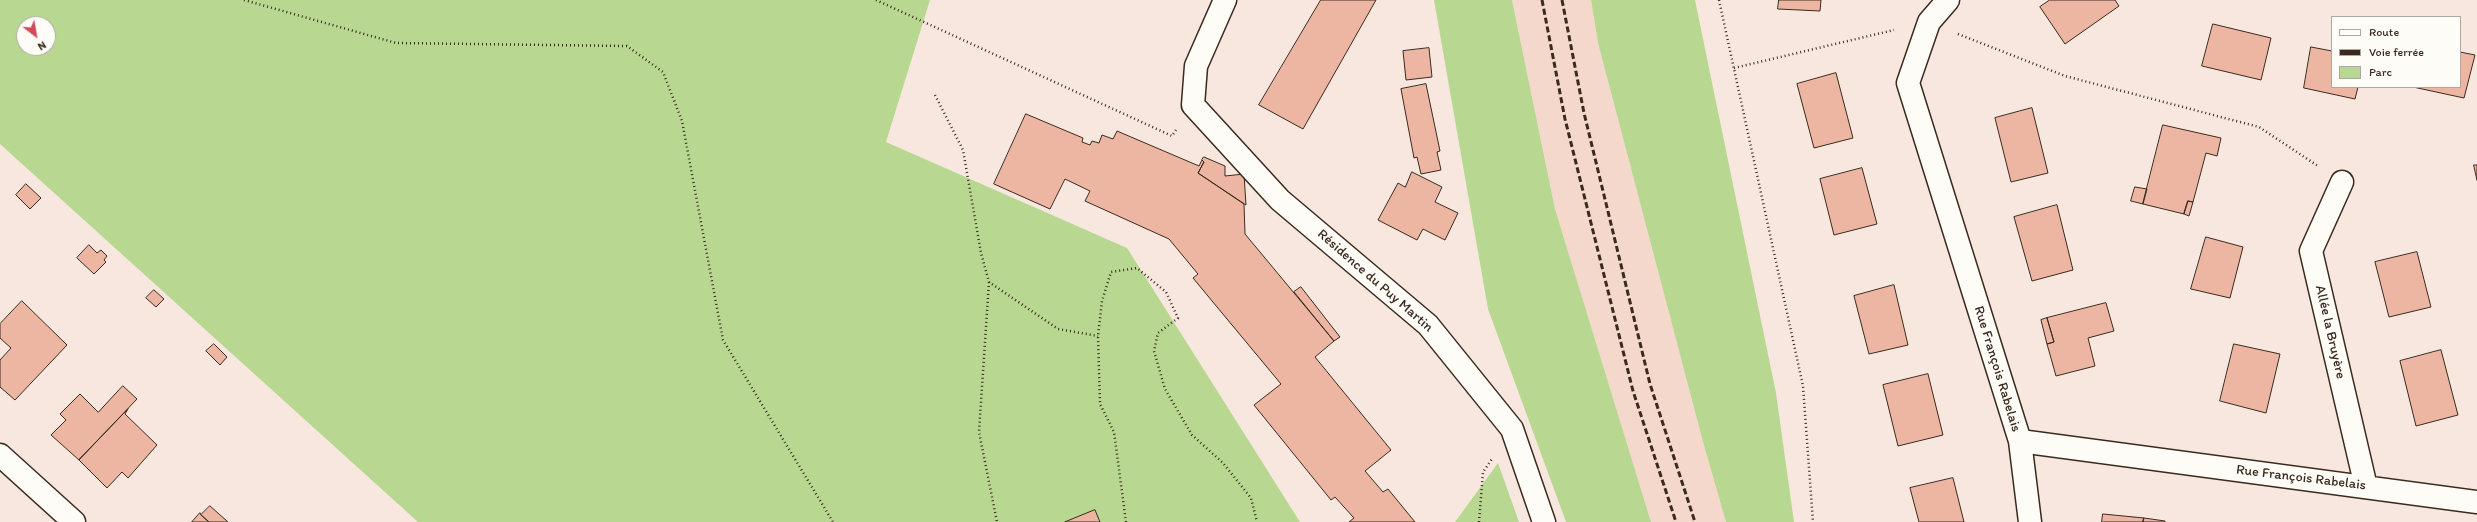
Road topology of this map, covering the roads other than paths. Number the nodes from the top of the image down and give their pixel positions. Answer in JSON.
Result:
{"nodes":[{"id":1,"x":1224,"y":0,"type":"edge"},
{"id":2,"x":1948,"y":0,"type":"edge"},
{"id":3,"x":2342,"y":182,"type":"road end"},
{"id":4,"x":2020,"y":442,"type":"junction"},
{"id":5,"x":0,"y":454,"type":"edge"},
{"id":6,"x":2366,"y":487,"type":"junction"},
{"id":7,"x":2477,"y":502,"type":"edge"},
{"id":8,"x":74,"y":522,"type":"edge"},
{"id":9,"x":1544,"y":522,"type":"edge"},
{"id":10,"x":2030,"y":522,"type":"edge"}],
"edges":[{"from":1,"to":9,"type":"street","name":"Résidence du Puy Martin"},
{"from":2,"to":4,"type":"street","name":"Rue François Rabelais"},
{"from":3,"to":6,"type":"street","name":"Allée la Bruyère"},
{"from":4,"to":6,"type":"street","name":"Rue François Rabelais"},
{"from":4,"to":10,"type":"street"},
{"from":5,"to":8,"type":"street"},
{"from":6,"to":7,"type":"street","name":"Rue François Rabelais"}]}
